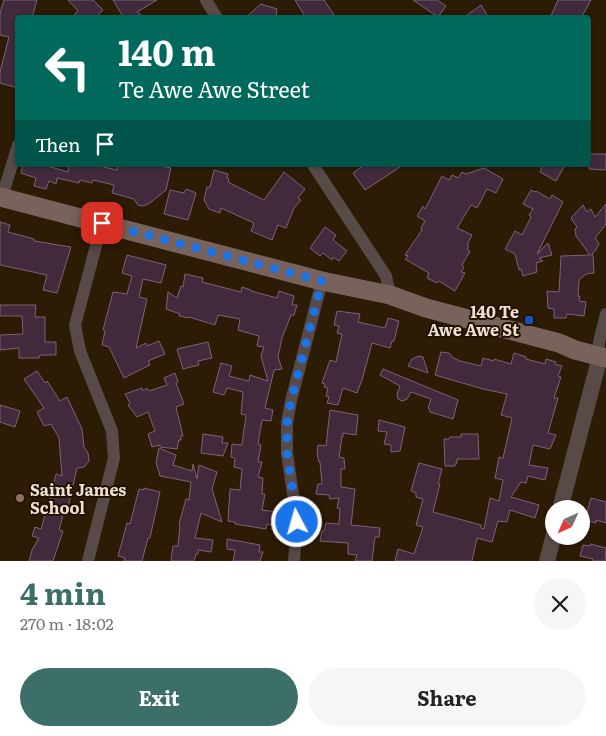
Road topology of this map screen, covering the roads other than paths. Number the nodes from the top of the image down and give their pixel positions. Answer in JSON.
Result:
{"nodes":[{"id":1,"x":206,"y":0,"type":"edge"},
{"id":2,"x":215,"y":15,"type":"edge"},
{"id":3,"x":15,"y":154,"type":"edge"},
{"id":4,"x":315,"y":167,"type":"edge"},
{"id":5,"x":1,"y":197,"type":"edge"},
{"id":6,"x":102,"y":223,"type":"junction"},
{"id":7,"x":322,"y":281,"type":"junction"},
{"id":8,"x":390,"y":295,"type":"junction"},
{"id":9,"x":606,"y":314,"type":"edge"},
{"id":10,"x":602,"y":357,"type":"edge"},
{"id":11,"x":562,"y":500,"type":"edge"},
{"id":12,"x":551,"y":545,"type":"edge"},
{"id":13,"x":88,"y":561,"type":"edge"},
{"id":14,"x":294,"y":561,"type":"edge"},
{"id":15,"x":547,"y":561,"type":"edge"}],
"edges":[{"from":1,"to":2,"type":"street"},
{"from":3,"to":5,"type":"street"},
{"from":4,"to":8,"type":"street"},
{"from":5,"to":6,"type":"main road"},
{"from":6,"to":7,"type":"main road"},
{"from":6,"to":13,"type":"street"},
{"from":7,"to":8,"type":"main road"},
{"from":7,"to":14,"type":"street"},
{"from":8,"to":10,"type":"main road"},
{"from":9,"to":10,"type":"street"},
{"from":10,"to":11,"type":"street"},
{"from":12,"to":15,"type":"street"}]}
